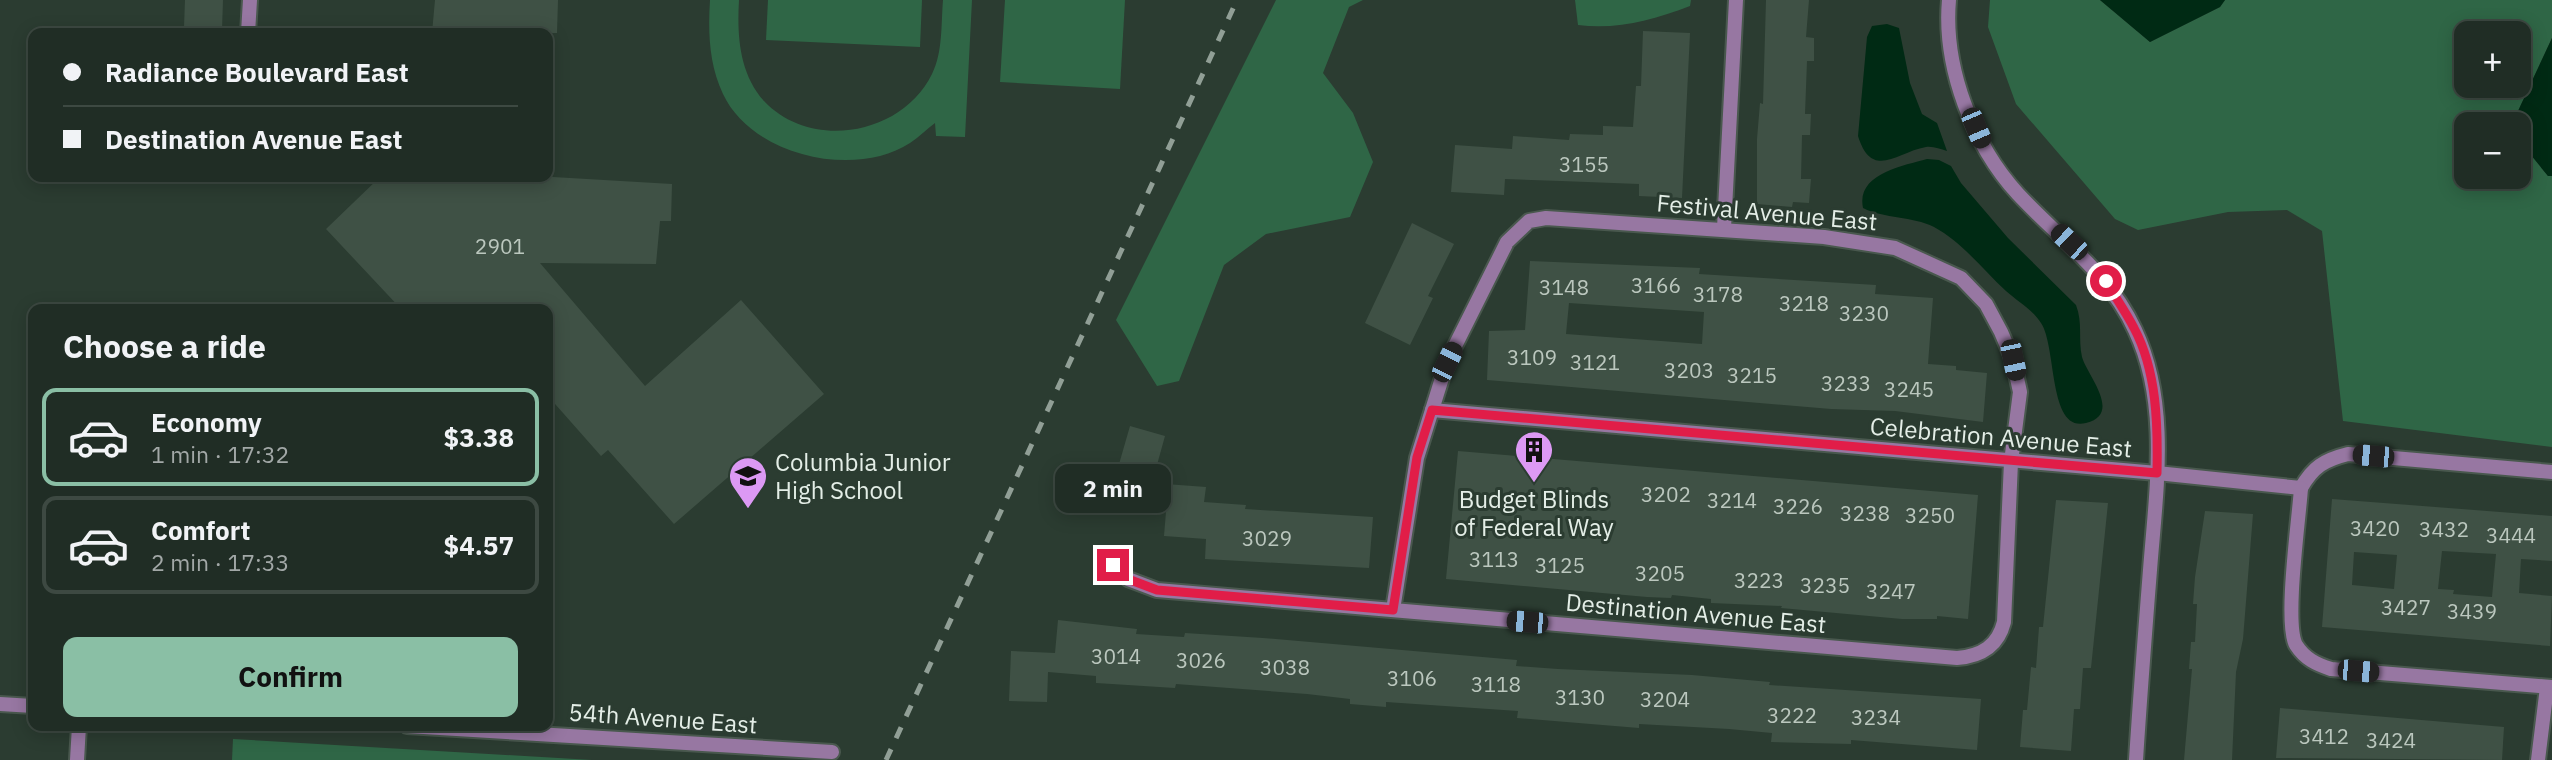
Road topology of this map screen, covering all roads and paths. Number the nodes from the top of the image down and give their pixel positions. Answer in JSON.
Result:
{"nodes":[{"id":1,"x":250,"y":0,"type":"edge"},
{"id":2,"x":1737,"y":0,"type":"edge"},
{"id":3,"x":1949,"y":0,"type":"edge"},
{"id":4,"x":248,"y":28,"type":"edge"},
{"id":5,"x":1724,"y":228,"type":"junction"},
{"id":6,"x":1432,"y":410,"type":"junction"},
{"id":7,"x":2011,"y":462,"type":"junction"},
{"id":8,"x":2552,"y":472,"type":"edge"},
{"id":9,"x":2157,"y":473,"type":"junction"},
{"id":10,"x":2301,"y":488,"type":"junction"},
{"id":11,"x":1113,"y":565,"type":"dead end"},
{"id":12,"x":1393,"y":610,"type":"junction"},
{"id":13,"x":1988,"y":649,"type":"joint"},
{"id":14,"x":2549,"y":687,"type":"edge"},
{"id":15,"x":0,"y":704,"type":"edge"},
{"id":16,"x":28,"y":706,"type":"edge"},
{"id":17,"x":79,"y":731,"type":"edge"},
{"id":18,"x":489,"y":731,"type":"edge"},
{"id":19,"x":832,"y":752,"type":"dead end"},
{"id":20,"x":77,"y":760,"type":"edge"},
{"id":21,"x":2136,"y":760,"type":"edge"},
{"id":22,"x":2538,"y":760,"type":"edge"}],
"edges":[{"from":1,"to":4,"type":"street"},
{"from":2,"to":5,"type":"street"},
{"from":3,"to":9,"type":"street"},
{"from":5,"to":6,"type":"street","name":"Festival Avenue East"},
{"from":5,"to":7,"type":"street","name":"Festival Avenue East"},
{"from":6,"to":7,"type":"street","name":"Celebration Avenue East"},
{"from":6,"to":12,"type":"street"},
{"from":7,"to":9,"type":"street","name":"Celebration Avenue East"},
{"from":7,"to":13,"type":"street","name":"Festival Avenue East"},
{"from":8,"to":10,"type":"street"},
{"from":9,"to":10,"type":"street","name":"Celebration Avenue East"},
{"from":9,"to":21,"type":"street"},
{"from":10,"to":14,"type":"street"},
{"from":11,"to":12,"type":"street","name":"Destination Avenue East"},
{"from":12,"to":13,"type":"street","name":"Destination Avenue East"},
{"from":14,"to":22,"type":"street"},
{"from":15,"to":16,"type":"street"},
{"from":17,"to":20,"type":"street"},
{"from":18,"to":19,"type":"street","name":"54th Avenue East"}]}
